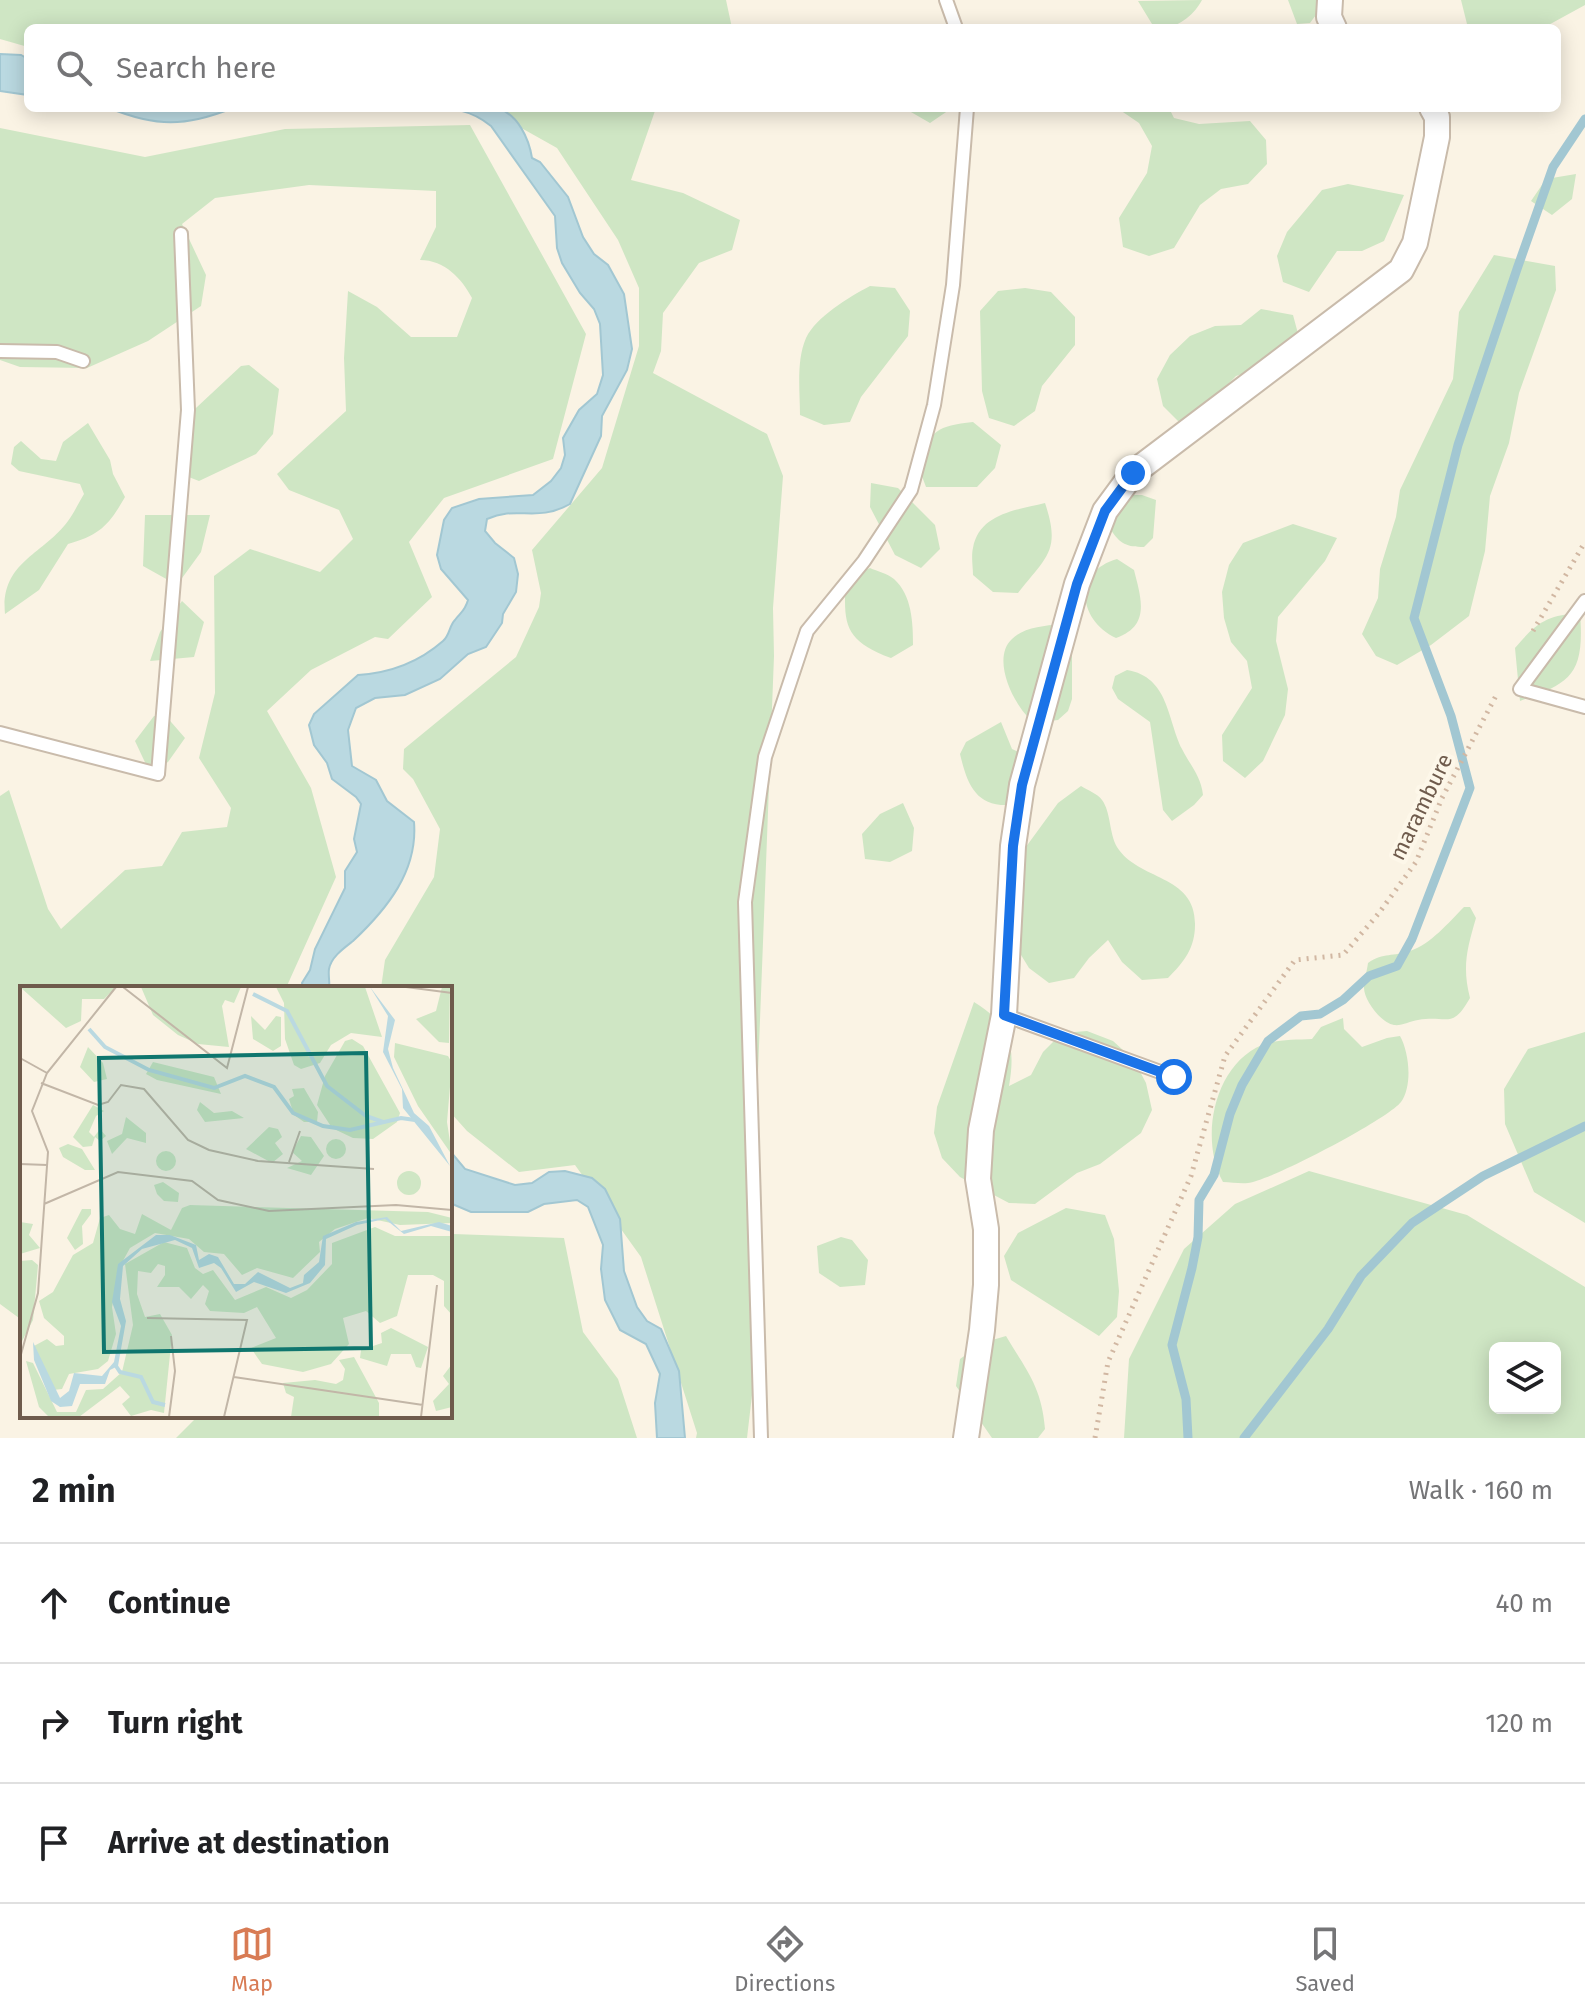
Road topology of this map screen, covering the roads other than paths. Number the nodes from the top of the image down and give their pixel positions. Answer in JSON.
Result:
{"nodes":[{"id":1,"x":946,"y":0,"type":"edge"},
{"id":2,"x":1330,"y":0,"type":"edge"},
{"id":3,"x":955,"y":24,"type":"edge"},
{"id":4,"x":1332,"y":24,"type":"edge"},
{"id":5,"x":967,"y":112,"type":"edge"},
{"id":6,"x":1434,"y":112,"type":"edge"},
{"id":7,"x":181,"y":234,"type":"dead end"},
{"id":8,"x":0,"y":351,"type":"edge"},
{"id":9,"x":83,"y":361,"type":"dead end"},
{"id":10,"x":1585,"y":601,"type":"edge"},
{"id":11,"x":1585,"y":707,"type":"edge"},
{"id":12,"x":0,"y":733,"type":"edge"},
{"id":13,"x":1004,"y":1015,"type":"junction"},
{"id":14,"x":1174,"y":1077,"type":"dead end"},
{"id":15,"x":761,"y":1438,"type":"edge"},
{"id":16,"x":966,"y":1438,"type":"edge"}],
"edges":[{"from":1,"to":3,"type":"lane"},
{"from":2,"to":4,"type":"street"},
{"from":5,"to":15,"type":"lane"},
{"from":6,"to":13,"type":"street"},
{"from":7,"to":12,"type":"lane"},
{"from":8,"to":9,"type":"lane"},
{"from":10,"to":11,"type":"lane"},
{"from":13,"to":14,"type":"lane"},
{"from":13,"to":16,"type":"street"}]}
